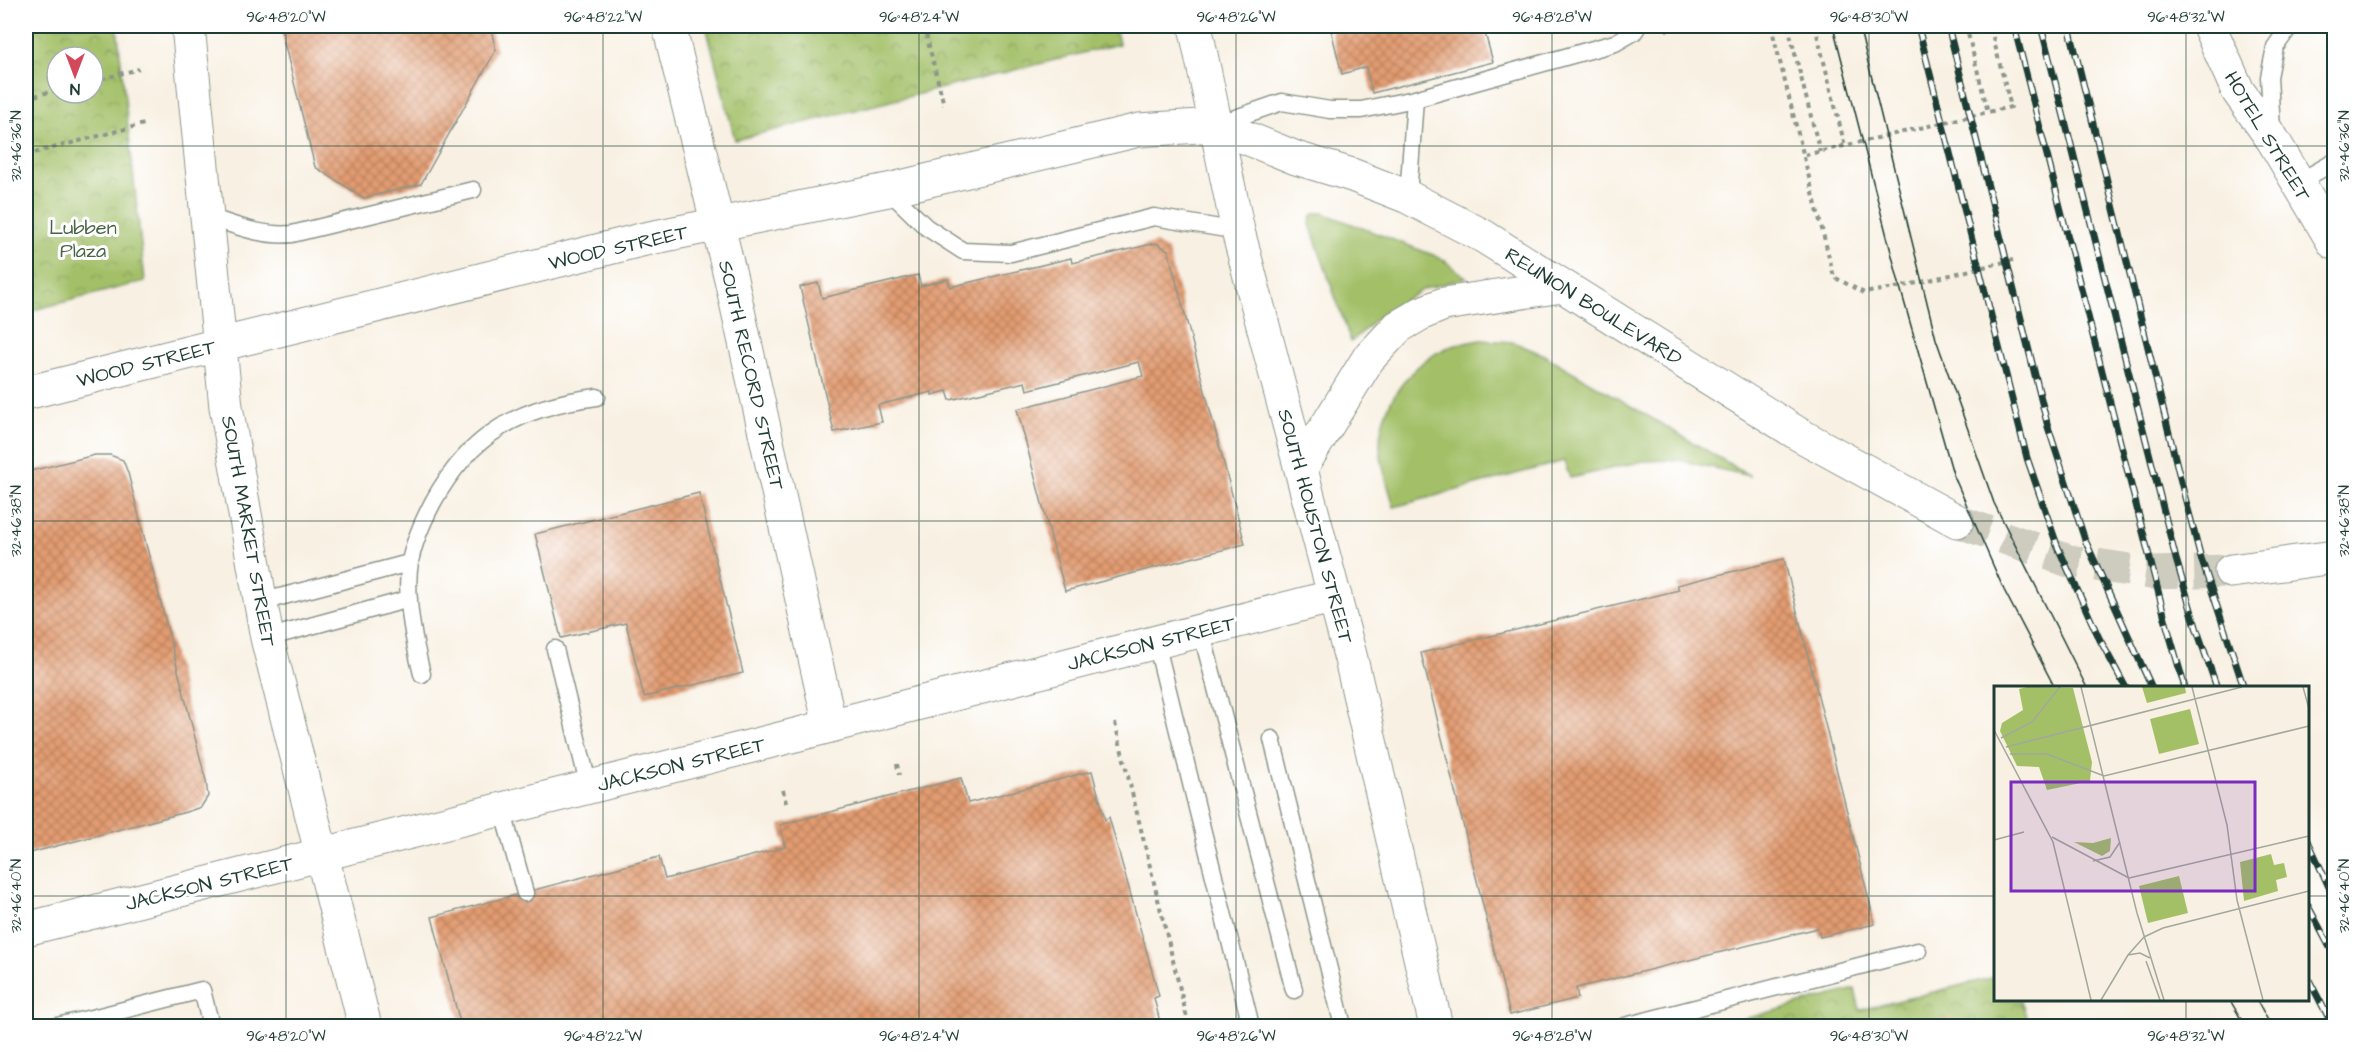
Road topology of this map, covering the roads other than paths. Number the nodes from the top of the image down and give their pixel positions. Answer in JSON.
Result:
{"nodes":[{"id":1,"x":188,"y":26,"type":"edge"},
{"id":2,"x":669,"y":26,"type":"edge"},
{"id":3,"x":1195,"y":26,"type":"edge"},
{"id":4,"x":1638,"y":26,"type":"edge"},
{"id":5,"x":2209,"y":26,"type":"edge"},
{"id":6,"x":2290,"y":26,"type":"edge"},
{"id":7,"x":1415,"y":99,"type":"junction"},
{"id":8,"x":1215,"y":126,"type":"junction"},
{"id":9,"x":2273,"y":140,"type":"junction"},
{"id":10,"x":2334,"y":162,"type":"edge"},
{"id":11,"x":2297,"y":183,"type":"junction"},
{"id":12,"x":473,"y":190,"type":"dead end"},
{"id":13,"x":888,"y":190,"type":"junction"},
{"id":14,"x":1408,"y":197,"type":"junction"},
{"id":15,"x":206,"y":216,"type":"junction"},
{"id":16,"x":717,"y":225,"type":"junction"},
{"id":17,"x":1238,"y":231,"type":"junction"},
{"id":18,"x":2334,"y":243,"type":"edge"},
{"id":19,"x":1562,"y":286,"type":"junction"},
{"id":20,"x":220,"y":345,"type":"junction"},
{"id":21,"x":26,"y":393,"type":"edge"},
{"id":22,"x":597,"y":397,"type":"dead end"},
{"id":23,"x":1301,"y":468,"type":"junction"},
{"id":24,"x":1957,"y":521,"type":"tunnel mouth"},
{"id":25,"x":2334,"y":557,"type":"edge"},
{"id":26,"x":409,"y":563,"type":"junction"},
{"id":27,"x":2231,"y":571,"type":"tunnel mouth"},
{"id":28,"x":1335,"y":596,"type":"junction"},
{"id":29,"x":409,"y":599,"type":"junction"},
{"id":30,"x":261,"y":602,"type":"junction"},
{"id":31,"x":1202,"y":630,"type":"junction"},
{"id":32,"x":267,"y":638,"type":"junction"},
{"id":33,"x":1156,"y":642,"type":"junction"},
{"id":34,"x":555,"y":649,"type":"dead end"},
{"id":35,"x":422,"y":674,"type":"dead end"},
{"id":36,"x":830,"y":726,"type":"junction"},
{"id":37,"x":1272,"y":739,"type":"dead end"},
{"id":38,"x":589,"y":787,"type":"junction"},
{"id":39,"x":502,"y":809,"type":"junction"},
{"id":40,"x":321,"y":855,"type":"junction"},
{"id":41,"x":525,"y":892,"type":"dead end"},
{"id":42,"x":26,"y":929,"type":"edge"},
{"id":43,"x":1918,"y":951,"type":"dead end"},
{"id":44,"x":1294,"y":990,"type":"dead end"},
{"id":45,"x":102,"y":1021,"type":"edge"},
{"id":46,"x":57,"y":1026,"type":"edge"},
{"id":47,"x":211,"y":1026,"type":"edge"},
{"id":48,"x":364,"y":1026,"type":"edge"},
{"id":49,"x":1251,"y":1026,"type":"edge"},
{"id":50,"x":1343,"y":1026,"type":"edge"},
{"id":51,"x":1436,"y":1026,"type":"edge"},
{"id":52,"x":1625,"y":1026,"type":"edge"}],
"edges":[{"from":1,"to":15,"type":"main road","name":"SOUTH MARKET STREET"},
{"from":2,"to":16,"type":"main road","name":"SOUTH RECORD STREET"},
{"from":3,"to":8,"type":"main road","name":"SOUTH HOUSTON STREET"},
{"from":4,"to":7,"type":"lane"},
{"from":5,"to":9,"type":"main road","name":"HOTEL STREET"},
{"from":6,"to":9,"type":"lane"},
{"from":7,"to":8,"type":"lane"},
{"from":7,"to":14,"type":"lane"},
{"from":8,"to":13,"type":"main road","name":"WOOD STREET"},
{"from":8,"to":14,"type":"main road","name":"REUNION BOULEVARD"},
{"from":8,"to":17,"type":"main road","name":"SOUTH HOUSTON STREET"},
{"from":9,"to":11,"type":"main road","name":"HOTEL STREET"},
{"from":10,"to":11,"type":"lane"},
{"from":11,"to":18,"type":"main road","name":"HOTEL STREET"},
{"from":12,"to":15,"type":"lane"},
{"from":13,"to":16,"type":"main road","name":"WOOD STREET"},
{"from":13,"to":17,"type":"lane"},
{"from":14,"to":19,"type":"main road","name":"REUNION BOULEVARD"},
{"from":15,"to":20,"type":"main road","name":"SOUTH MARKET STREET"},
{"from":16,"to":20,"type":"main road","name":"WOOD STREET"},
{"from":16,"to":36,"type":"main road","name":"SOUTH RECORD STREET"},
{"from":17,"to":23,"type":"main road","name":"SOUTH HOUSTON STREET"},
{"from":19,"to":23,"type":"main road"},
{"from":19,"to":24,"type":"main road","name":"REUNION BOULEVARD"},
{"from":20,"to":21,"type":"main road","name":"WOOD STREET"},
{"from":20,"to":30,"type":"main road","name":"SOUTH MARKET STREET"},
{"from":22,"to":26,"type":"lane"},
{"from":23,"to":28,"type":"main road","name":"SOUTH HOUSTON STREET"},
{"from":25,"to":27,"type":"main road"},
{"from":26,"to":29,"type":"lane"},
{"from":26,"to":30,"type":"lane"},
{"from":28,"to":31,"type":"main road","name":"JACKSON STREET"},
{"from":28,"to":51,"type":"main road","name":"SOUTH HOUSTON STREET"},
{"from":29,"to":32,"type":"lane"},
{"from":29,"to":35,"type":"lane"},
{"from":30,"to":32,"type":"main road","name":"SOUTH MARKET STREET"},
{"from":31,"to":33,"type":"main road","name":"JACKSON STREET"},
{"from":31,"to":44,"type":"lane"},
{"from":32,"to":40,"type":"main road","name":"SOUTH MARKET STREET"},
{"from":33,"to":36,"type":"main road","name":"JACKSON STREET"},
{"from":33,"to":49,"type":"lane"},
{"from":34,"to":38,"type":"lane"},
{"from":36,"to":38,"type":"main road","name":"JACKSON STREET"},
{"from":37,"to":50,"type":"lane"},
{"from":38,"to":39,"type":"main road","name":"JACKSON STREET"},
{"from":39,"to":40,"type":"main road","name":"JACKSON STREET"},
{"from":39,"to":41,"type":"lane"},
{"from":40,"to":42,"type":"main road","name":"JACKSON STREET"},
{"from":40,"to":48,"type":"main road","name":"SOUTH MARKET STREET"},
{"from":43,"to":52,"type":"lane"},
{"from":45,"to":46,"type":"lane"},
{"from":45,"to":47,"type":"lane"}]}
